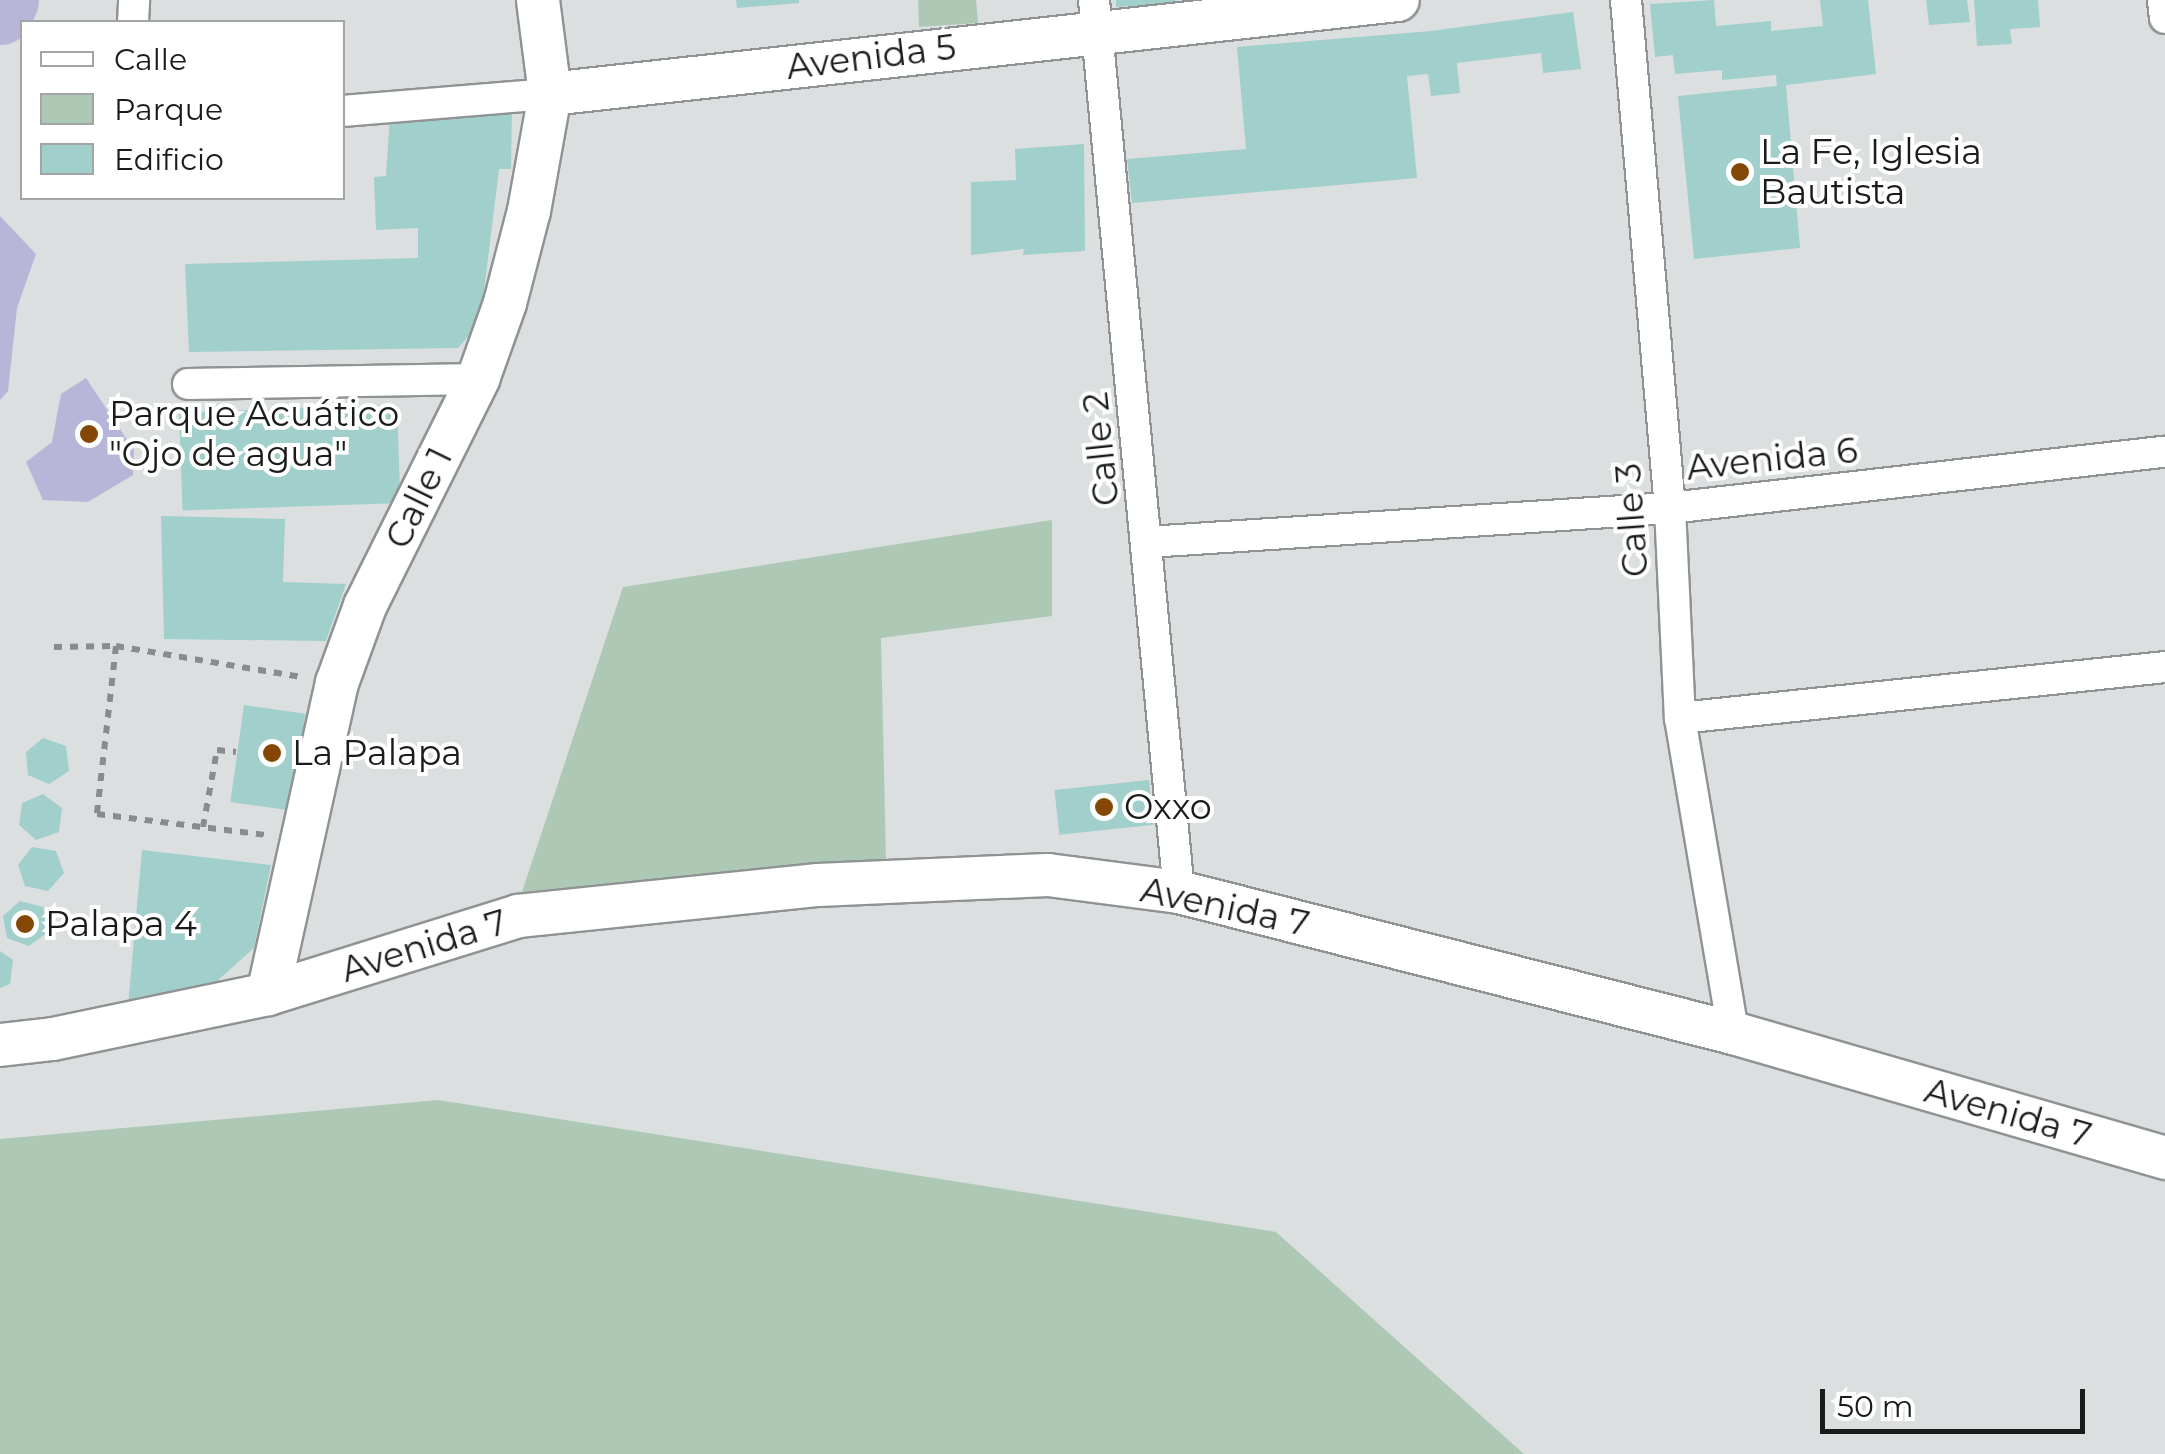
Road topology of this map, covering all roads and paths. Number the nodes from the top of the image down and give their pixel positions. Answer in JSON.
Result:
{"nodes":[{"id":1,"x":538,"y":0,"type":"edge"},
{"id":2,"x":1398,"y":0,"type":"edge"},
{"id":3,"x":1626,"y":0,"type":"edge"},
{"id":4,"x":2163,"y":0,"type":"edge"},
{"id":5,"x":1096,"y":16,"type":"edge"},
{"id":6,"x":2165,"y":18,"type":"edge"},
{"id":7,"x":550,"y":94,"type":"junction"},
{"id":8,"x":345,"y":111,"type":"edge"},
{"id":9,"x":478,"y":379,"type":"junction"},
{"id":10,"x":188,"y":384,"type":"dead end"},
{"id":11,"x":2165,"y":452,"type":"edge"},
{"id":12,"x":1670,"y":508,"type":"junction"},
{"id":13,"x":1148,"y":542,"type":"junction"},
{"id":14,"x":116,"y":646,"type":"junction"},
{"id":15,"x":54,"y":647,"type":"dead end"},
{"id":16,"x":2165,"y":666,"type":"edge"},
{"id":17,"x":337,"y":683,"type":"junction"},
{"id":18,"x":1680,"y":718,"type":"junction"},
{"id":19,"x":236,"y":752,"type":"dead end"},
{"id":20,"x":203,"y":827,"type":"junction"},
{"id":21,"x":272,"y":836,"type":"dead end"},
{"id":22,"x":1178,"y":892,"type":"junction"},
{"id":23,"x":268,"y":994,"type":"junction"},
{"id":24,"x":1733,"y":1033,"type":"junction"},
{"id":25,"x":0,"y":1046,"type":"edge"},
{"id":26,"x":2165,"y":1158,"type":"edge"}],
"edges":[{"from":1,"to":7,"type":"street","name":"Calle 1"},
{"from":2,"to":5,"type":"street","name":"Avenida 5"},
{"from":3,"to":12,"type":"street","name":"Calle 3"},
{"from":4,"to":6,"type":"street"},
{"from":5,"to":7,"type":"street","name":"Avenida 5"},
{"from":5,"to":13,"type":"street","name":"Calle 2"},
{"from":7,"to":8,"type":"street","name":"Avenida 5"},
{"from":7,"to":9,"type":"street","name":"Calle 1"},
{"from":9,"to":10,"type":"street"},
{"from":9,"to":17,"type":"street","name":"Calle 1"},
{"from":11,"to":12,"type":"street","name":"Avenida 6"},
{"from":12,"to":13,"type":"street","name":"Avenida 6"},
{"from":12,"to":18,"type":"street","name":"Calle 3"},
{"from":13,"to":22,"type":"street","name":"Calle 2"},
{"from":14,"to":15,"type":"path"},
{"from":14,"to":17,"type":"path"},
{"from":14,"to":20,"type":"path"},
{"from":16,"to":18,"type":"street"},
{"from":17,"to":23,"type":"street","name":"Calle 1"},
{"from":18,"to":24,"type":"street","name":"Calle 3"},
{"from":19,"to":20,"type":"path"},
{"from":20,"to":21,"type":"path"},
{"from":22,"to":23,"type":"street","name":"Avenida 7"},
{"from":22,"to":24,"type":"street","name":"Avenida 7"},
{"from":23,"to":25,"type":"street","name":"Avenida 7"},
{"from":24,"to":26,"type":"street","name":"Avenida 7"}]}
